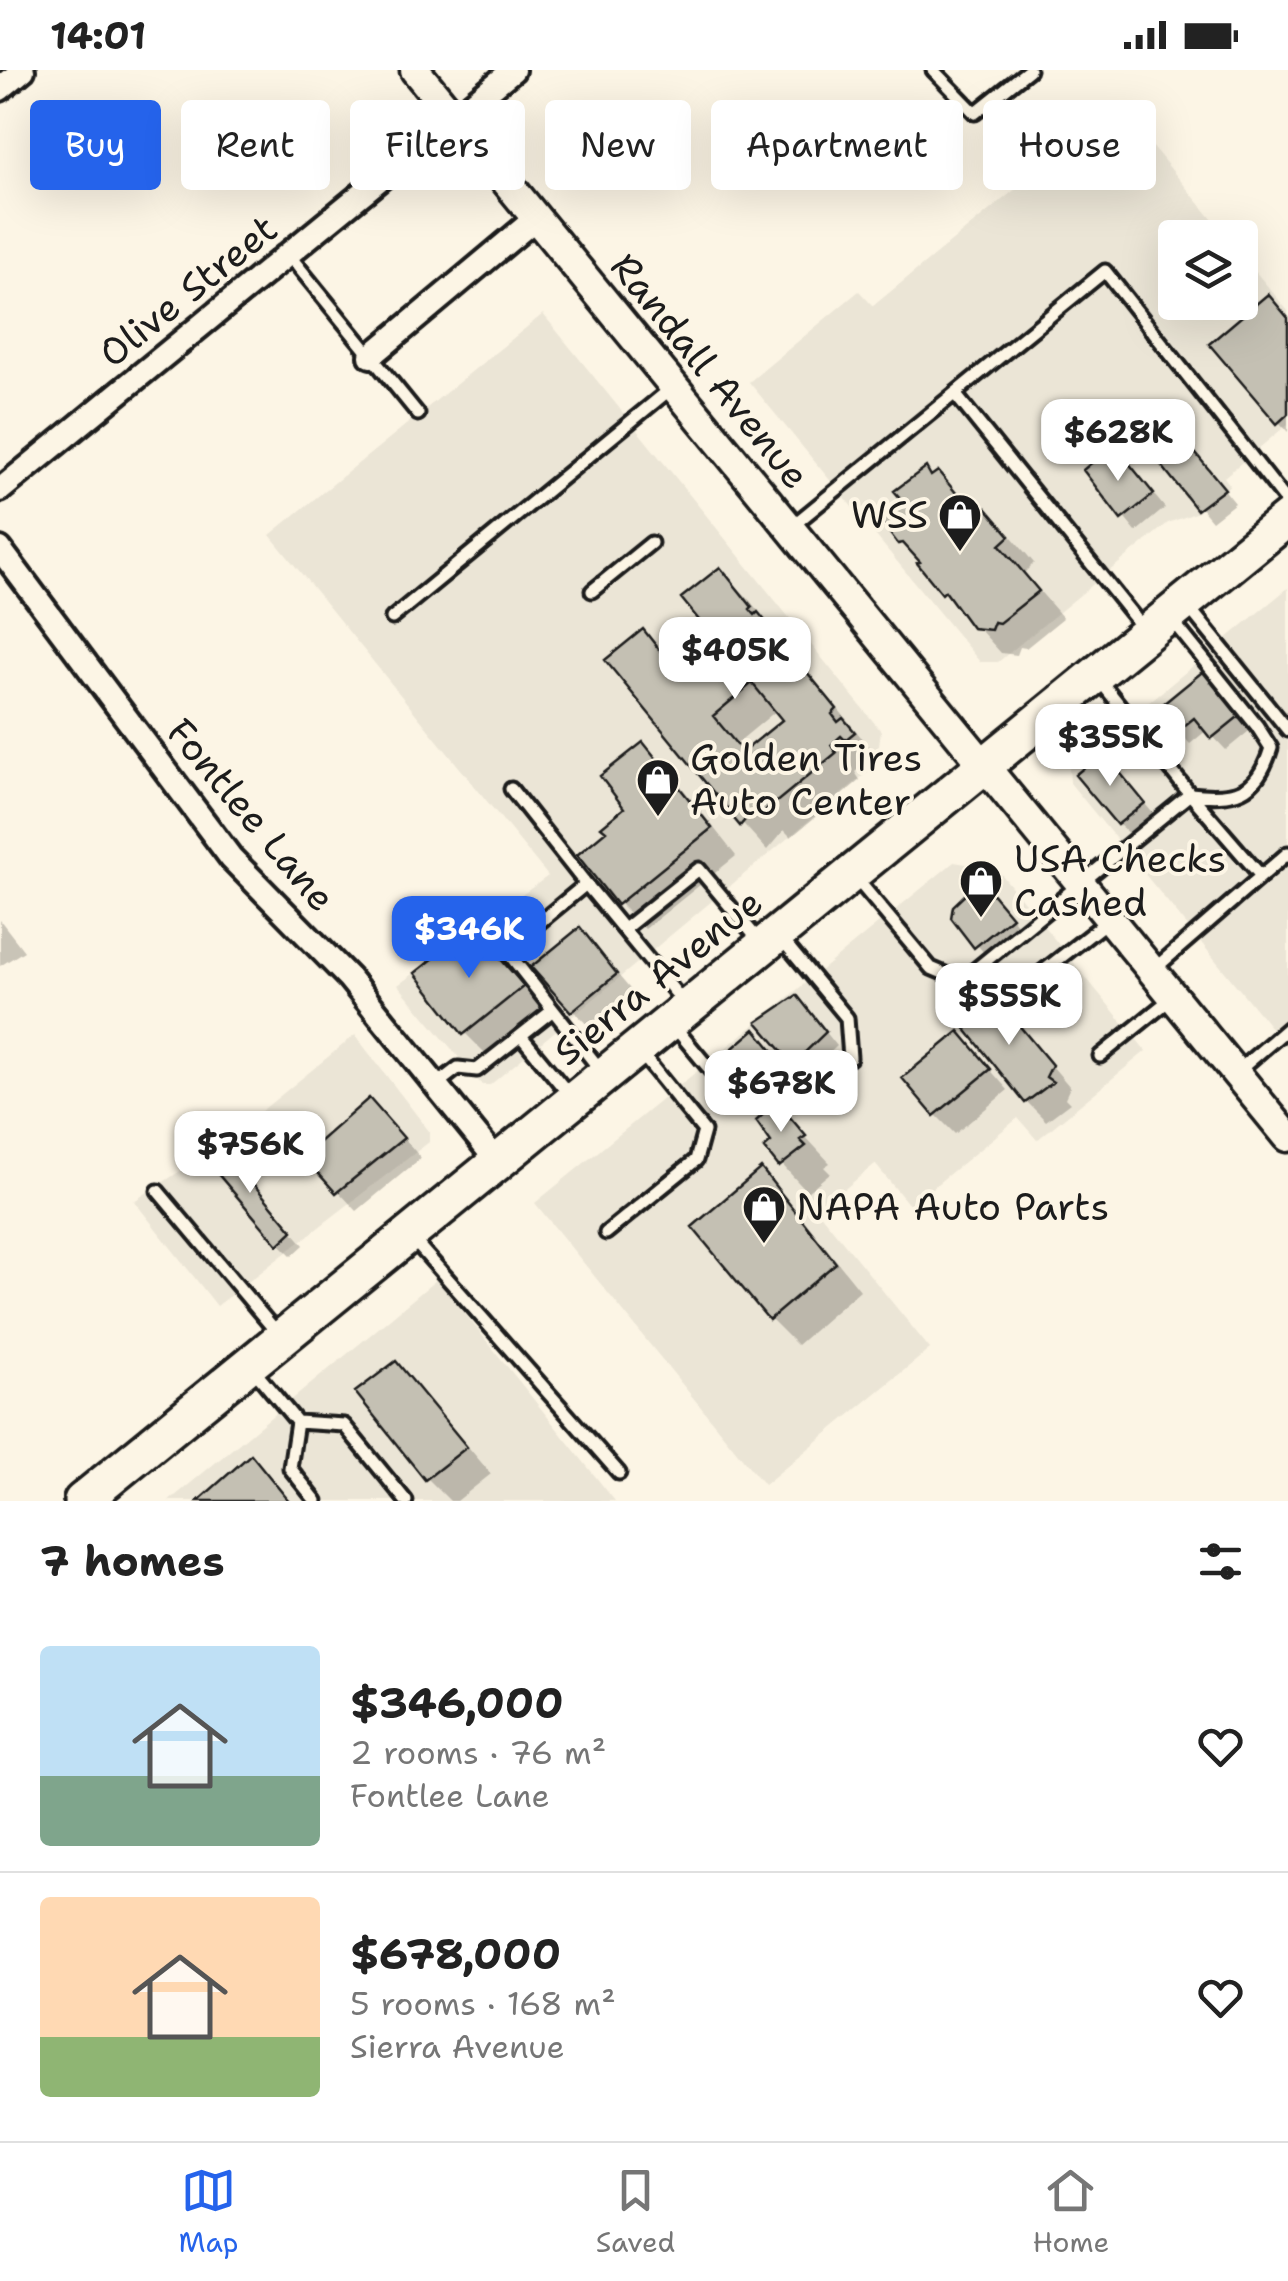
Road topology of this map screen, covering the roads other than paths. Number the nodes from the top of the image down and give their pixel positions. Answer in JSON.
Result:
{"nodes":[{"id":1,"x":24,"y":70,"type":"edge"},
{"id":2,"x":416,"y":70,"type":"edge"},
{"id":3,"x":514,"y":70,"type":"edge"},
{"id":4,"x":933,"y":70,"type":"edge"},
{"id":5,"x":1028,"y":70,"type":"edge"},
{"id":6,"x":0,"y":89,"type":"edge"},
{"id":7,"x":440,"y":100,"type":"edge"},
{"id":8,"x":476,"y":100,"type":"edge"},
{"id":9,"x":366,"y":190,"type":"edge"},
{"id":10,"x":513,"y":190,"type":"edge"},
{"id":11,"x":536,"y":218,"type":"junction"},
{"id":12,"x":288,"y":254,"type":"junction"},
{"id":13,"x":371,"y":356,"type":"junction"},
{"id":14,"x":674,"y":386,"type":"junction"},
{"id":15,"x":954,"y":394,"type":"junction"},
{"id":16,"x":418,"y":414,"type":"dead end"},
{"id":17,"x":0,"y":490,"type":"edge"},
{"id":18,"x":1288,"y":503,"type":"edge"},
{"id":19,"x":1288,"y":518,"type":"edge"},
{"id":20,"x":790,"y":528,"type":"junction"},
{"id":21,"x":651,"y":543,"type":"dead end"},
{"id":22,"x":0,"y":549,"type":"edge"},
{"id":23,"x":592,"y":592,"type":"dead end"},
{"id":24,"x":1166,"y":617,"type":"junction"},
{"id":25,"x":392,"y":618,"type":"dead end"},
{"id":26,"x":1096,"y":674,"type":"junction"},
{"id":27,"x":1288,"y":730,"type":"edge"},
{"id":28,"x":984,"y":766,"type":"junction"},
{"id":29,"x":511,"y":789,"type":"dead end"},
{"id":30,"x":1190,"y":794,"type":"junction"},
{"id":31,"x":1288,"y":853,"type":"edge"},
{"id":32,"x":852,"y":874,"type":"junction"},
{"id":33,"x":1261,"y":876,"type":"junction"},
{"id":34,"x":1079,"y":882,"type":"junction"},
{"id":35,"x":586,"y":884,"type":"junction"},
{"id":36,"x":1110,"y":919,"type":"junction"},
{"id":37,"x":624,"y":930,"type":"junction"},
{"id":38,"x":770,"y":940,"type":"junction"},
{"id":39,"x":1152,"y":971,"type":"junction"},
{"id":40,"x":1037,"y":976,"type":"dead end"},
{"id":41,"x":1173,"y":996,"type":"junction"},
{"id":42,"x":553,"y":1010,"type":"junction"},
{"id":43,"x":679,"y":1015,"type":"junction"},
{"id":44,"x":1288,"y":1028,"type":"edge"},
{"id":45,"x":521,"y":1036,"type":"junction"},
{"id":46,"x":637,"y":1048,"type":"junction"},
{"id":47,"x":1100,"y":1056,"type":"dead end"},
{"id":48,"x":850,"y":1058,"type":"dead end"},
{"id":49,"x":1235,"y":1072,"type":"junction"},
{"id":50,"x":605,"y":1075,"type":"junction"},
{"id":51,"x":770,"y":1082,"type":"dead end"},
{"id":52,"x":436,"y":1085,"type":"junction"},
{"id":53,"x":574,"y":1100,"type":"junction"},
{"id":54,"x":1288,"y":1137,"type":"edge"},
{"id":55,"x":498,"y":1162,"type":"junction"},
{"id":56,"x":158,"y":1192,"type":"dead end"},
{"id":57,"x":606,"y":1233,"type":"dead end"},
{"id":58,"x":409,"y":1235,"type":"junction"},
{"id":59,"x":282,"y":1338,"type":"junction"},
{"id":60,"x":250,"y":1364,"type":"junction"},
{"id":61,"x":297,"y":1422,"type":"junction"},
{"id":62,"x":619,"y":1473,"type":"dead end"},
{"id":63,"x":97,"y":1493,"type":"edge"},
{"id":64,"x":316,"y":1501,"type":"edge"},
{"id":65,"x":406,"y":1501,"type":"edge"}],
"edges":[{"from":1,"to":6,"type":"street"},
{"from":2,"to":7,"type":"street","name":"Randall Avenue"},
{"from":3,"to":8,"type":"street","name":"Olive Street"},
{"from":4,"to":5,"type":"lane"},
{"from":9,"to":12,"type":"street","name":"Olive Street"},
{"from":10,"to":11,"type":"street","name":"Randall Avenue"},
{"from":11,"to":13,"type":"street"},
{"from":11,"to":14,"type":"street","name":"Randall Avenue"},
{"from":12,"to":13,"type":"lane"},
{"from":12,"to":17,"type":"street","name":"Olive Street"},
{"from":13,"to":16,"type":"lane"},
{"from":14,"to":20,"type":"street","name":"Randall Avenue"},
{"from":14,"to":25,"type":"lane"},
{"from":15,"to":18,"type":"lane"},
{"from":15,"to":20,"type":"lane"},
{"from":15,"to":24,"type":"lane"},
{"from":19,"to":24,"type":"main road","name":"Sierra Avenue"},
{"from":20,"to":28,"type":"street","name":"Randall Avenue"},
{"from":21,"to":23,"type":"lane"},
{"from":22,"to":52,"type":"street","name":"Fontlee Lane"},
{"from":24,"to":26,"type":"main road","name":"Sierra Avenue"},
{"from":24,"to":27,"type":"lane"},
{"from":24,"to":30,"type":"lane"},
{"from":26,"to":28,"type":"main road","name":"Sierra Avenue"},
{"from":26,"to":30,"type":"lane"},
{"from":28,"to":32,"type":"main road","name":"Sierra Avenue"},
{"from":28,"to":34,"type":"street","name":"Randall Avenue"},
{"from":29,"to":35,"type":"lane"},
{"from":30,"to":33,"type":"lane"},
{"from":30,"to":34,"type":"lane"},
{"from":31,"to":33,"type":"lane"},
{"from":32,"to":34,"type":"lane"},
{"from":32,"to":38,"type":"main road","name":"Sierra Avenue"},
{"from":33,"to":39,"type":"lane"},
{"from":34,"to":36,"type":"street","name":"Randall Avenue"},
{"from":35,"to":37,"type":"lane"},
{"from":35,"to":42,"type":"lane"},
{"from":36,"to":39,"type":"street","name":"Randall Avenue"},
{"from":36,"to":40,"type":"lane"},
{"from":37,"to":38,"type":"lane"},
{"from":37,"to":43,"type":"lane"},
{"from":38,"to":43,"type":"main road","name":"Sierra Avenue"},
{"from":38,"to":48,"type":"lane"},
{"from":39,"to":41,"type":"street","name":"Randall Avenue"},
{"from":41,"to":47,"type":"lane"},
{"from":41,"to":49,"type":"street","name":"Randall Avenue"},
{"from":42,"to":45,"type":"lane"},
{"from":42,"to":50,"type":"lane"},
{"from":43,"to":46,"type":"main road","name":"Sierra Avenue"},
{"from":43,"to":51,"type":"lane"},
{"from":44,"to":49,"type":"lane"},
{"from":45,"to":52,"type":"lane"},
{"from":45,"to":53,"type":"lane"},
{"from":46,"to":50,"type":"main road","name":"Sierra Avenue"},
{"from":46,"to":57,"type":"lane"},
{"from":49,"to":54,"type":"street","name":"Randall Avenue"},
{"from":50,"to":53,"type":"main road","name":"Sierra Avenue"},
{"from":52,"to":55,"type":"street","name":"Fontlee Lane"},
{"from":53,"to":55,"type":"main road","name":"Sierra Avenue"},
{"from":55,"to":58,"type":"main road","name":"Sierra Avenue"},
{"from":56,"to":59,"type":"lane"},
{"from":58,"to":59,"type":"main road","name":"Sierra Avenue"},
{"from":58,"to":62,"type":"lane"},
{"from":59,"to":60,"type":"main road","name":"Sierra Avenue"},
{"from":60,"to":61,"type":"lane"},
{"from":60,"to":63,"type":"main road","name":"Sierra Avenue"},
{"from":61,"to":64,"type":"lane"},
{"from":61,"to":65,"type":"lane"}]}
